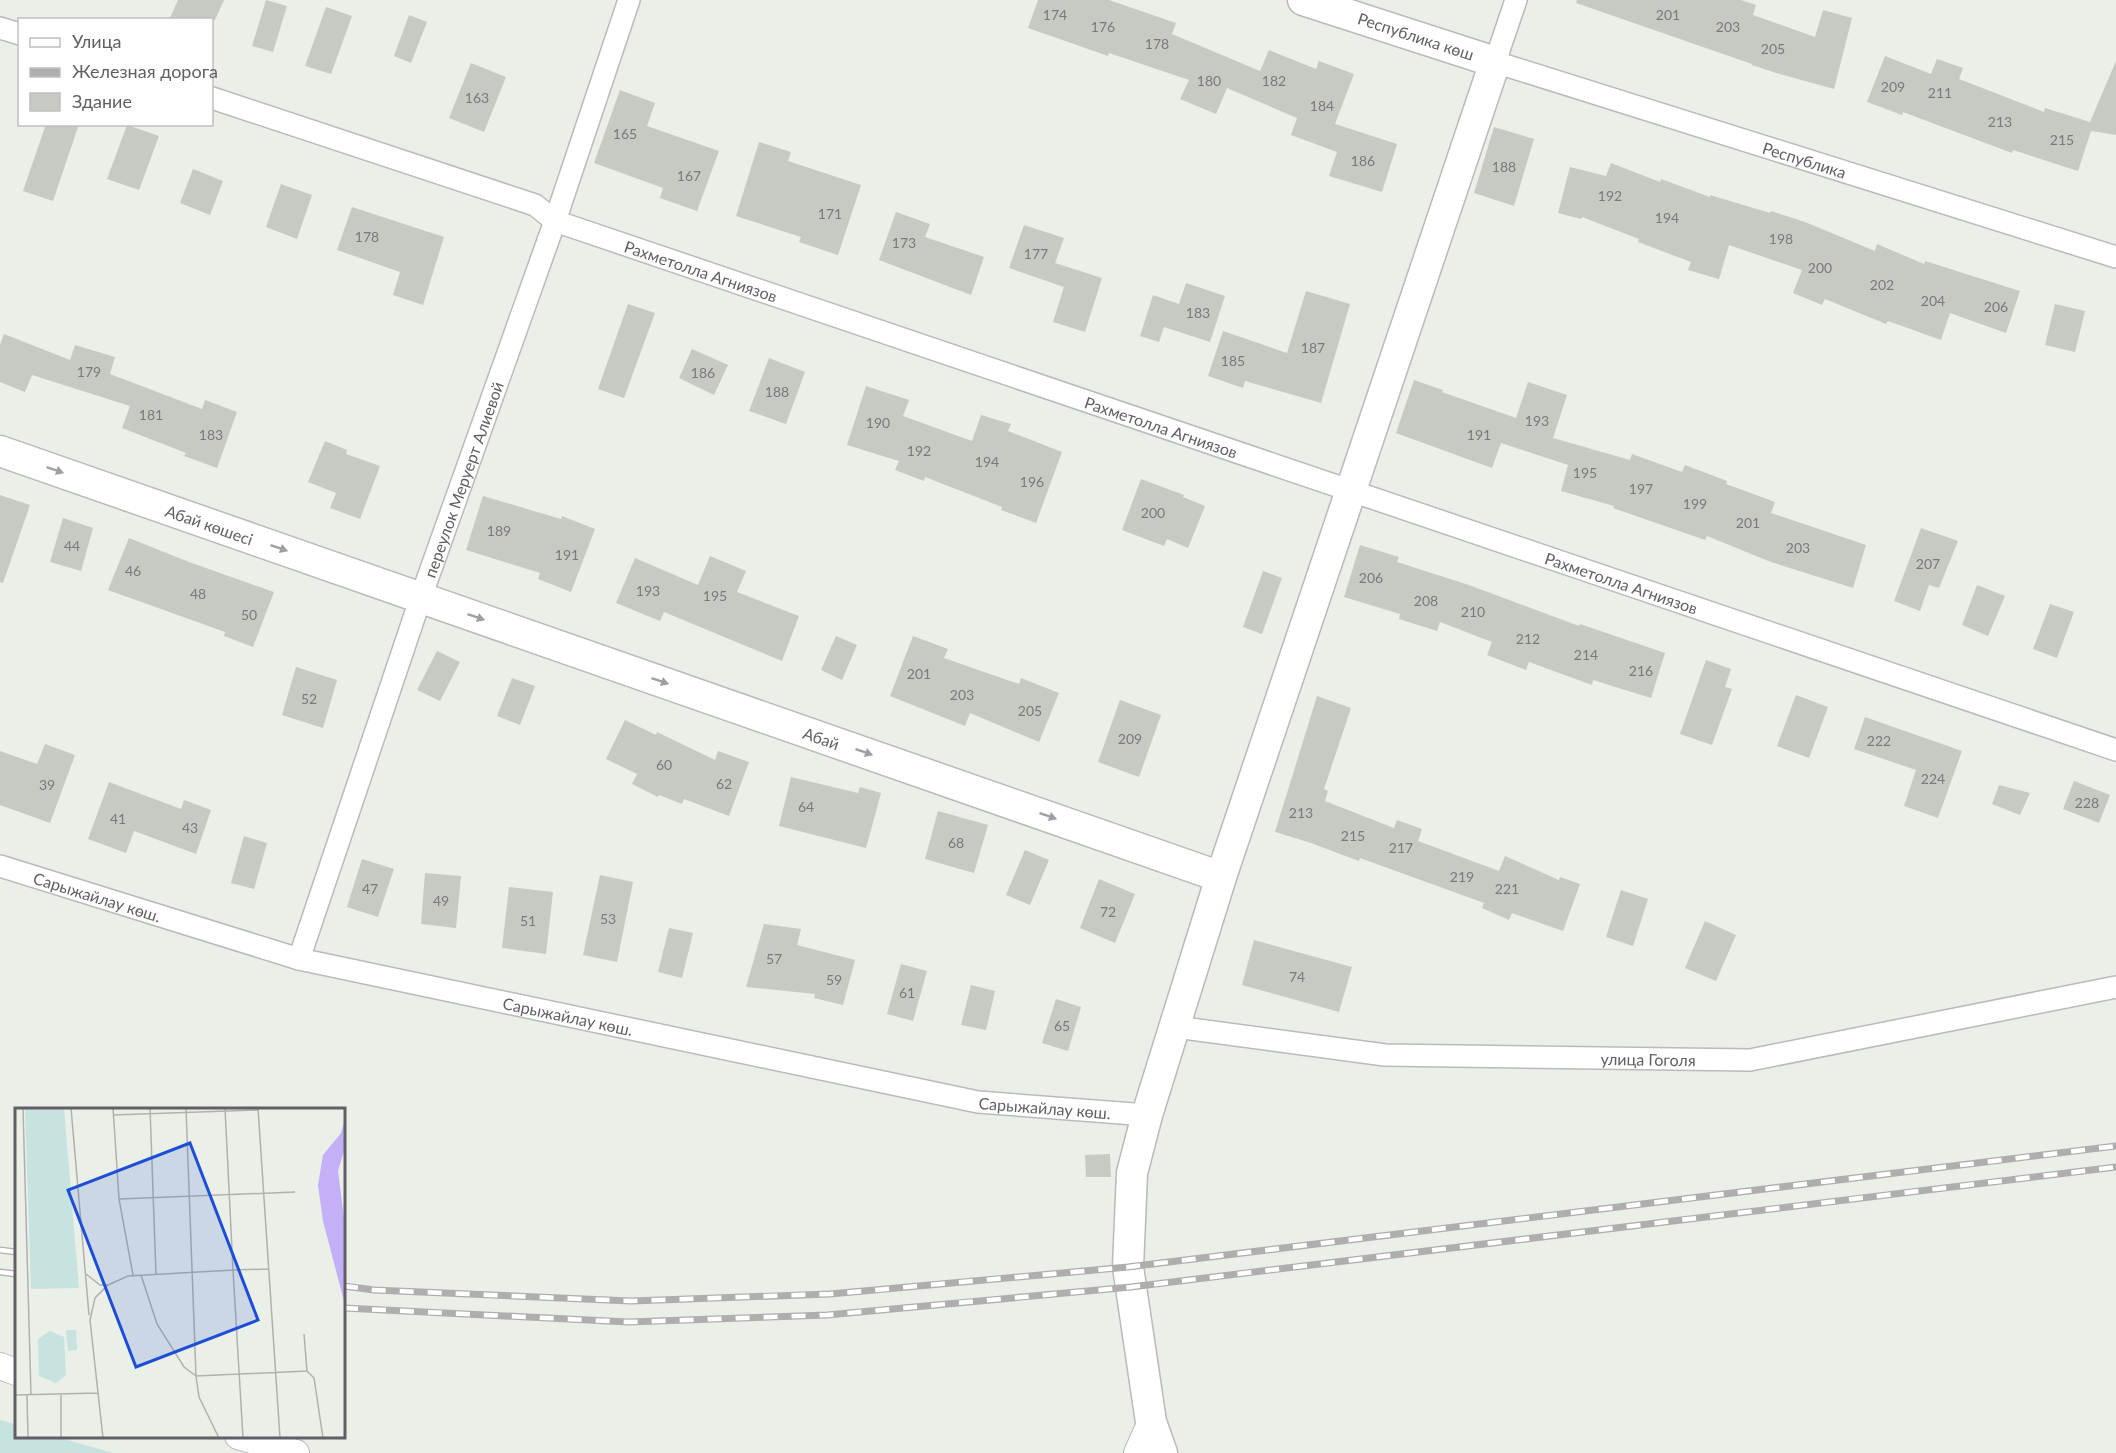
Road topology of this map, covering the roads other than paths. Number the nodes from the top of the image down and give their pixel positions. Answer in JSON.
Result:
{"nodes":[{"id":1,"x":629,"y":0,"type":"edge"},
{"id":2,"x":1303,"y":0,"type":"edge"},
{"id":3,"x":1516,"y":0,"type":"edge"},
{"id":4,"x":0,"y":28,"type":"edge"},
{"id":5,"x":18,"y":33,"type":"edge"},
{"id":6,"x":1495,"y":62,"type":"junction"},
{"id":7,"x":213,"y":98,"type":"edge"},
{"id":8,"x":555,"y":221,"type":"junction"},
{"id":9,"x":2116,"y":256,"type":"edge"},
{"id":10,"x":0,"y":451,"type":"edge"},
{"id":11,"x":1352,"y":490,"type":"junction"},
{"id":12,"x":421,"y":597,"type":"junction"},
{"id":13,"x":2116,"y":750,"type":"edge"},
{"id":14,"x":0,"y":866,"type":"edge"},
{"id":15,"x":1221,"y":877,"type":"junction"},
{"id":16,"x":299,"y":959,"type":"junction"},
{"id":17,"x":2116,"y":987,"type":"edge"},
{"id":18,"x":1176,"y":1027,"type":"junction"},
{"id":19,"x":1147,"y":1115,"type":"junction"},
{"id":20,"x":0,"y":1366,"type":"edge"},
{"id":21,"x":15,"y":1372,"type":"edge"},
{"id":22,"x":1151,"y":1422,"type":"junction"},
{"id":23,"x":242,"y":1438,"type":"edge"},
{"id":24,"x":296,"y":1453,"type":"edge"},
{"id":25,"x":1137,"y":1453,"type":"edge"},
{"id":26,"x":1162,"y":1453,"type":"edge"}],
"edges":[{"from":1,"to":8,"type":"street","name":"переулок Меруерт Алиевой"},
{"from":2,"to":6,"type":"main road","name":"Республика көш"},
{"from":3,"to":6,"type":"street"},
{"from":4,"to":5,"type":"street"},
{"from":6,"to":9,"type":"street","name":"Республика"},
{"from":6,"to":11,"type":"main road"},
{"from":7,"to":8,"type":"street","name":"Рахметолла Агниязов"},
{"from":8,"to":11,"type":"street","name":"Рахметолла Агниязов"},
{"from":8,"to":12,"type":"street","name":"переулок Меруерт Алиевой"},
{"from":10,"to":12,"type":"main road","name":"Абай көшесі","one_way":true},
{"from":11,"to":13,"type":"street","name":"Рахметолла Агниязов"},
{"from":11,"to":15,"type":"main road"},
{"from":12,"to":15,"type":"main road","name":"Абай","one_way":true},
{"from":12,"to":16,"type":"street","name":"переулок Меруерт Алиевой"},
{"from":14,"to":16,"type":"street","name":"Сарыжайлау көш."},
{"from":15,"to":18,"type":"main road"},
{"from":16,"to":19,"type":"street","name":"Сарыжайлау көш."},
{"from":17,"to":18,"type":"street","name":"улица Гоголя"},
{"from":18,"to":19,"type":"main road"},
{"from":19,"to":22,"type":"main road"},
{"from":20,"to":21,"type":"street"},
{"from":22,"to":25,"type":"street"},
{"from":22,"to":26,"type":"main road"},
{"from":23,"to":24,"type":"street"}]}
